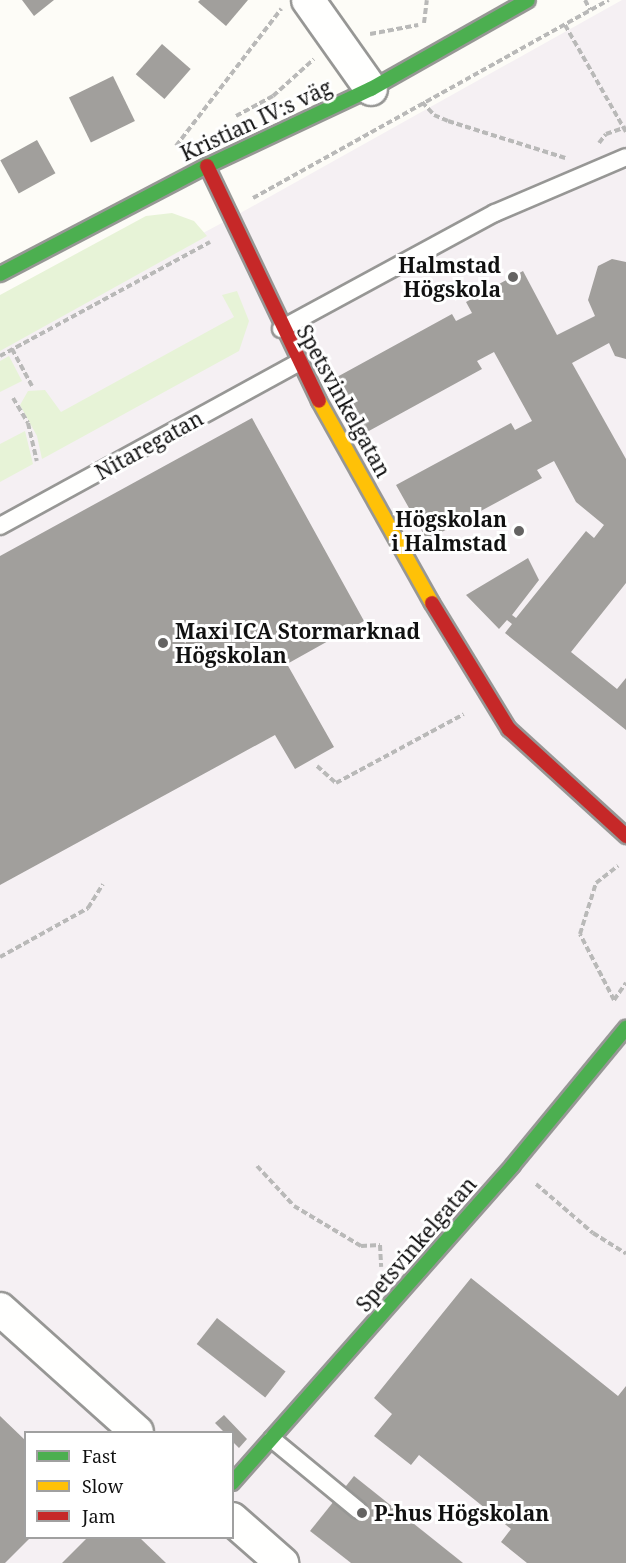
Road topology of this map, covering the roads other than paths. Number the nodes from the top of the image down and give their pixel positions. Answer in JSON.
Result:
{"nodes":[{"id":1,"x":308,"y":0,"type":"edge"},
{"id":2,"x":528,"y":0,"type":"edge"},
{"id":3,"x":371,"y":89,"type":"junction"},
{"id":4,"x":626,"y":157,"type":"edge"},
{"id":5,"x":207,"y":166,"type":"junction"},
{"id":6,"x":0,"y":274,"type":"edge"},
{"id":7,"x":281,"y":329,"type":"junction"},
{"id":8,"x":297,"y":363,"type":"junction"},
{"id":9,"x":0,"y":526,"type":"edge"},
{"id":10,"x":626,"y":836,"type":"edge"},
{"id":11,"x":626,"y":1028,"type":"edge"},
{"id":12,"x":4,"y":1320,"type":"edge"},
{"id":13,"x":136,"y":1431,"type":"edge"},
{"id":14,"x":272,"y":1439,"type":"junction"},
{"id":15,"x":234,"y":1481,"type":"edge"},
{"id":16,"x":358,"y":1510,"type":"dead end"},
{"id":17,"x":234,"y":1521,"type":"edge"},
{"id":18,"x":282,"y":1563,"type":"edge"}],
"edges":[{"from":1,"to":3,"type":"street"},
{"from":2,"to":3,"type":"street","name":"Kristian IV:s väg"},
{"from":3,"to":5,"type":"street","name":"Kristian IV:s väg"},
{"from":4,"to":7,"type":"lane"},
{"from":5,"to":6,"type":"street","name":"Kristian IV:s väg"},
{"from":5,"to":7,"type":"street","name":"Spetsvinkelgatan"},
{"from":7,"to":8,"type":"street","name":"Spetsvinkelgatan"},
{"from":8,"to":9,"type":"lane","name":"Nitaregatan"},
{"from":8,"to":10,"type":"street","name":"Spetsvinkelgatan"},
{"from":11,"to":14,"type":"street","name":"Spetsvinkelgatan"},
{"from":12,"to":13,"type":"street"},
{"from":14,"to":15,"type":"street","name":"Spetsvinkelgatan"},
{"from":14,"to":16,"type":"lane"},
{"from":17,"to":18,"type":"street"}]}
